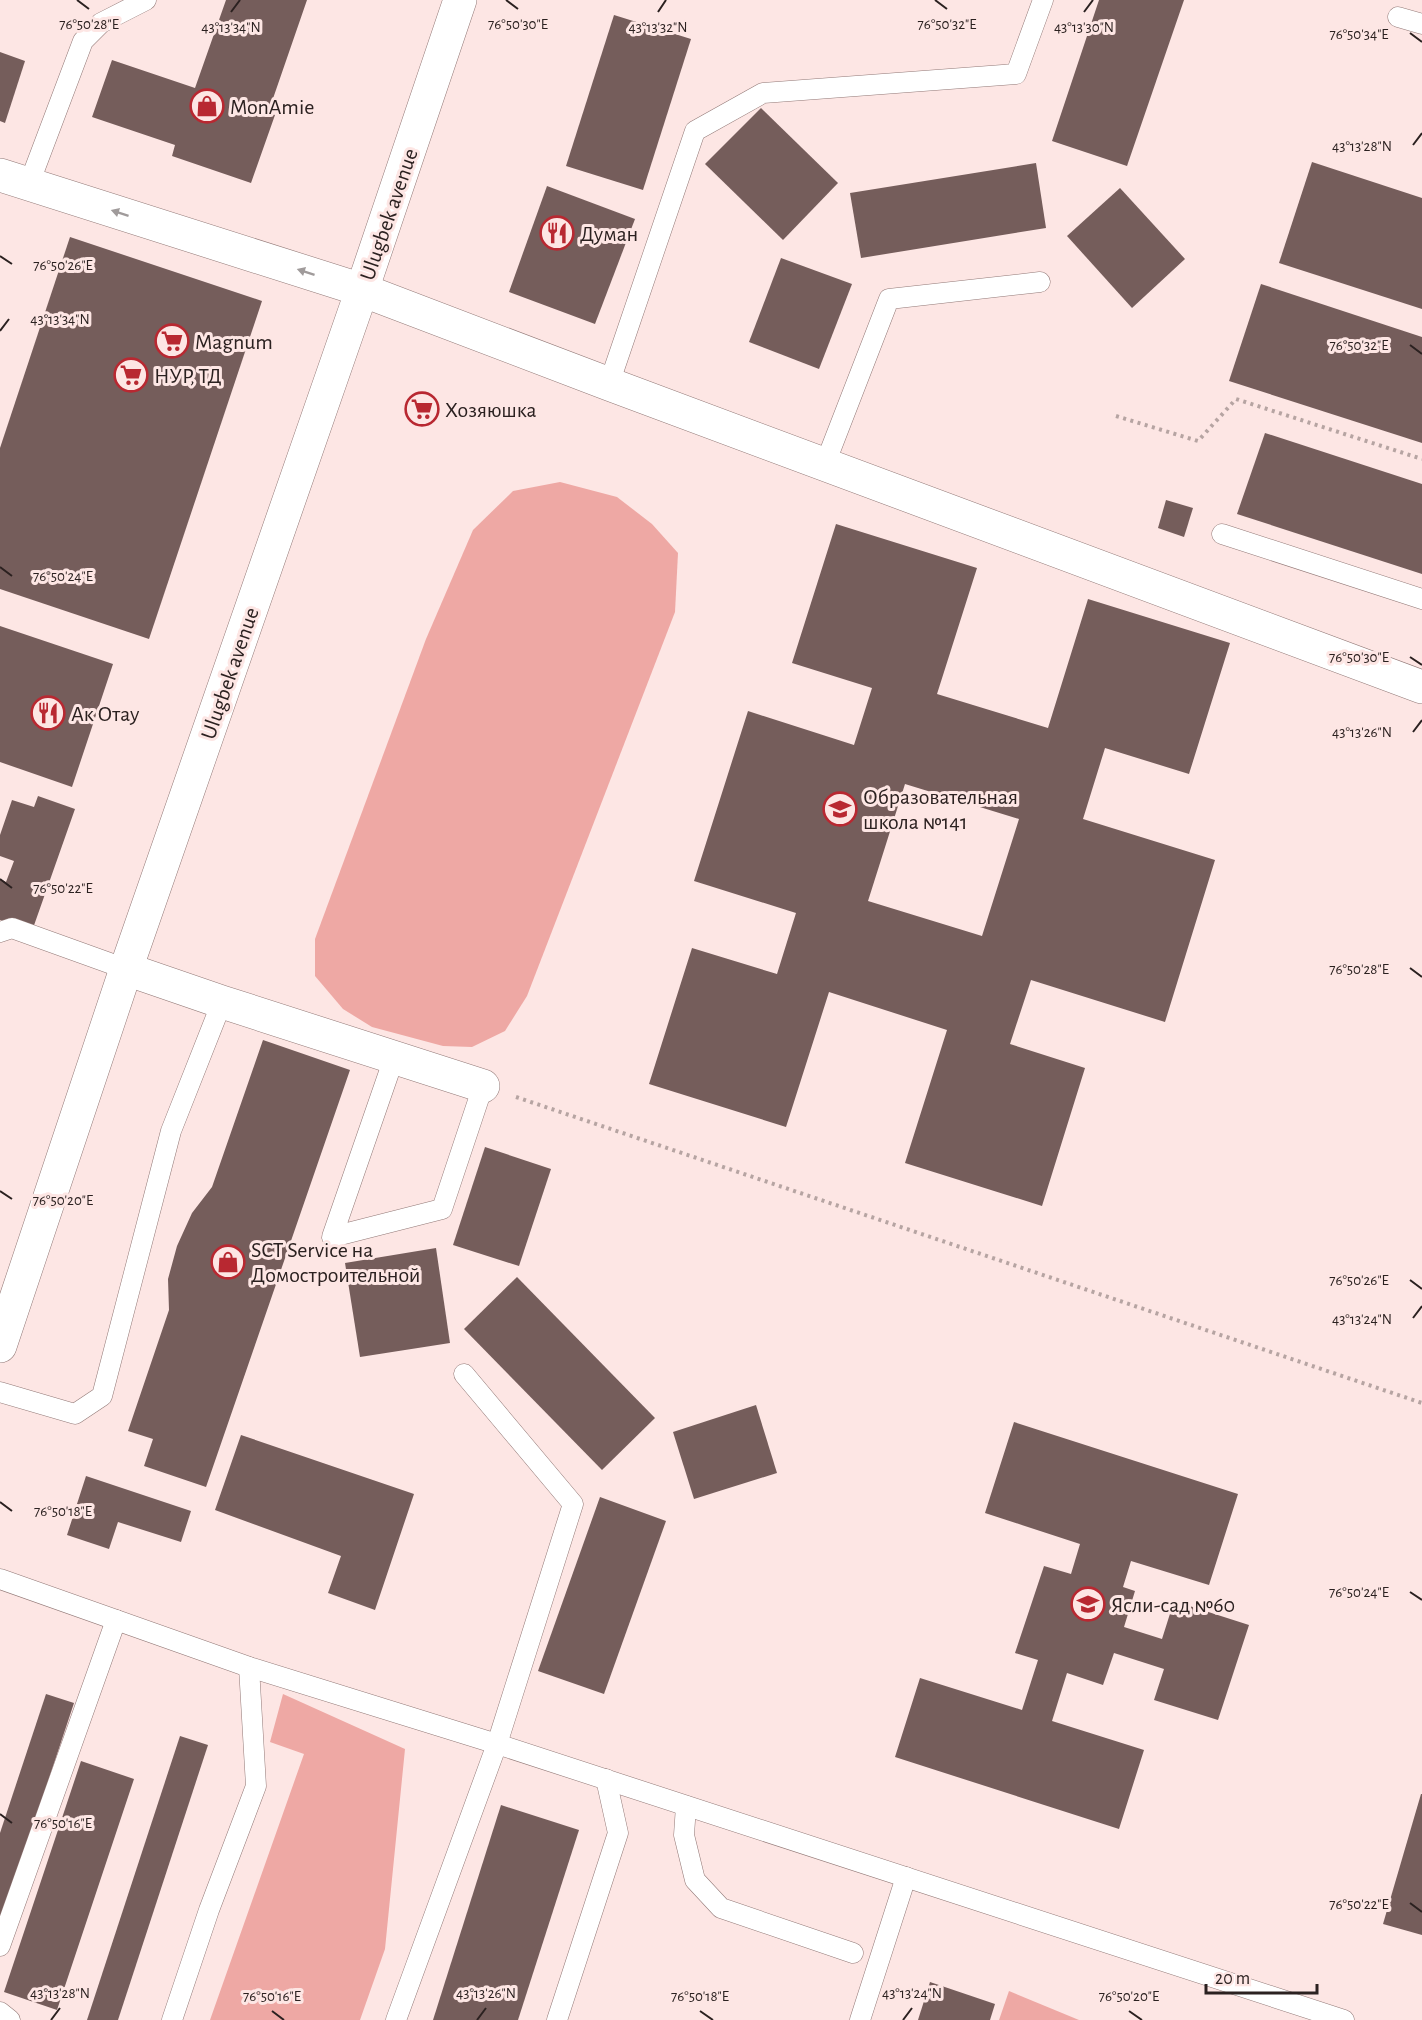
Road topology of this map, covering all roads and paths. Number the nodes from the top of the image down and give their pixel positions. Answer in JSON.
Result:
{"nodes":[{"id":1,"x":146,"y":0,"type":"edge"},
{"id":2,"x":460,"y":0,"type":"edge"},
{"id":3,"x":1043,"y":0,"type":"edge"},
{"id":4,"x":1398,"y":17,"type":"dead end"},
{"id":5,"x":1422,"y":24,"type":"edge"},
{"id":6,"x":14,"y":179,"type":"edge"},
{"id":7,"x":1040,"y":282,"type":"dead end"},
{"id":8,"x":362,"y":290,"type":"junction"},
{"id":9,"x":609,"y":384,"type":"junction"},
{"id":10,"x":1116,"y":416,"type":"dead end"},
{"id":11,"x":1422,"y":459,"type":"edge"},
{"id":12,"x":825,"y":464,"type":"junction"},
{"id":13,"x":1222,"y":534,"type":"dead end"},
{"id":14,"x":1422,"y":599,"type":"edge"},
{"id":15,"x":1422,"y":687,"type":"edge"},
{"id":16,"x":0,"y":932,"type":"edge"},
{"id":17,"x":126,"y":969,"type":"junction"},
{"id":18,"x":222,"y":1002,"type":"junction"},
{"id":19,"x":394,"y":1058,"type":"junction"},
{"id":20,"x":483,"y":1086,"type":"junction"},
{"id":21,"x":0,"y":1346,"type":"edge"},
{"id":22,"x":464,"y":1374,"type":"dead end"},
{"id":23,"x":0,"y":1392,"type":"edge"},
{"id":24,"x":1422,"y":1403,"type":"edge"},
{"id":25,"x":0,"y":1579,"type":"edge"},
{"id":26,"x":116,"y":1620,"type":"junction"},
{"id":27,"x":249,"y":1667,"type":"junction"},
{"id":28,"x":497,"y":1744,"type":"junction"},
{"id":29,"x":606,"y":1779,"type":"junction"},
{"id":30,"x":686,"y":1806,"type":"junction"},
{"id":31,"x":906,"y":1877,"type":"junction"},
{"id":32,"x":0,"y":1946,"type":"edge"},
{"id":33,"x":853,"y":1953,"type":"dead end"},
{"id":34,"x":0,"y":2012,"type":"edge"},
{"id":35,"x":1331,"y":2018,"type":"edge"},
{"id":36,"x":10,"y":2020,"type":"edge"},
{"id":37,"x":172,"y":2020,"type":"edge"},
{"id":38,"x":396,"y":2020,"type":"edge"},
{"id":39,"x":557,"y":2020,"type":"edge"},
{"id":40,"x":860,"y":2020,"type":"edge"}],
"edges":[{"from":1,"to":6,"type":"lane"},
{"from":2,"to":8,"type":"street","name":"Ulugbek avenue"},
{"from":3,"to":9,"type":"lane"},
{"from":4,"to":5,"type":"lane"},
{"from":8,"to":6,"type":"street","one_way":true},
{"from":7,"to":12,"type":"lane"},
{"from":8,"to":9,"type":"street"},
{"from":8,"to":17,"type":"street","name":"Ulugbek avenue"},
{"from":9,"to":12,"type":"street"},
{"from":10,"to":11,"type":"path"},
{"from":12,"to":15,"type":"street"},
{"from":13,"to":14,"type":"lane"},
{"from":16,"to":17,"type":"lane"},
{"from":17,"to":18,"type":"street"},
{"from":17,"to":21,"type":"street","name":"Ulugbek avenue"},
{"from":18,"to":19,"type":"street"},
{"from":18,"to":23,"type":"lane"},
{"from":19,"to":20,"type":"street"},
{"from":19,"to":20,"type":"lane"},
{"from":20,"to":24,"type":"path"},
{"from":22,"to":28,"type":"lane"},
{"from":25,"to":26,"type":"lane"},
{"from":26,"to":27,"type":"lane"},
{"from":26,"to":32,"type":"lane"},
{"from":27,"to":28,"type":"lane"},
{"from":27,"to":37,"type":"lane"},
{"from":28,"to":29,"type":"lane"},
{"from":28,"to":38,"type":"lane"},
{"from":29,"to":30,"type":"lane"},
{"from":29,"to":39,"type":"lane"},
{"from":30,"to":31,"type":"lane"},
{"from":30,"to":33,"type":"lane"},
{"from":31,"to":35,"type":"lane"},
{"from":31,"to":40,"type":"lane"},
{"from":34,"to":36,"type":"lane"}]}
